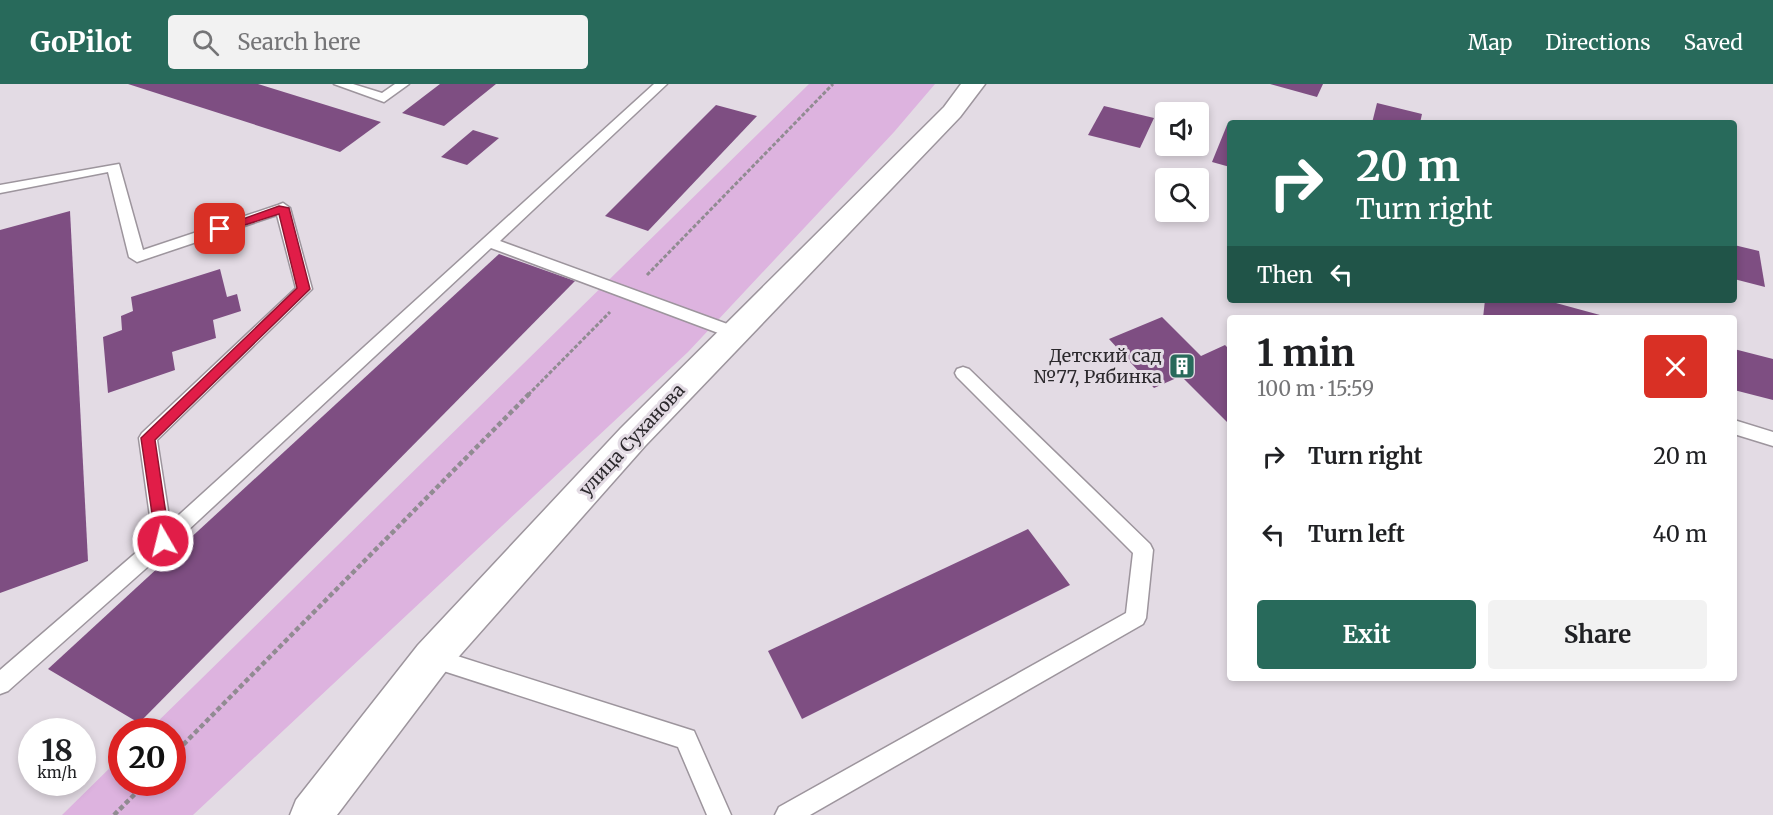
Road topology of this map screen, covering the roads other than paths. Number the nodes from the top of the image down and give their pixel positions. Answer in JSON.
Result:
{"nodes":[{"id":1,"x":339,"y":84,"type":"edge"},
{"id":2,"x":403,"y":84,"type":"edge"},
{"id":3,"x":661,"y":84,"type":"edge"},
{"id":4,"x":973,"y":84,"type":"edge"},
{"id":5,"x":0,"y":189,"type":"edge"},
{"id":6,"x":489,"y":242,"type":"junction"},
{"id":7,"x":735,"y":333,"type":"junction"},
{"id":8,"x":963,"y":373,"type":"dead end"},
{"id":9,"x":1737,"y":428,"type":"edge"},
{"id":10,"x":1773,"y":439,"type":"edge"},
{"id":11,"x":163,"y":541,"type":"junction"},
{"id":12,"x":432,"y":658,"type":"junction"},
{"id":13,"x":0,"y":684,"type":"edge"},
{"id":14,"x":311,"y":815,"type":"edge"},
{"id":15,"x":719,"y":815,"type":"edge"},
{"id":16,"x":787,"y":815,"type":"edge"}],
"edges":[{"from":1,"to":2,"type":"lane"},
{"from":3,"to":6,"type":"lane"},
{"from":4,"to":7,"type":"main road","name":"улица Суханова"},
{"from":5,"to":11,"type":"lane"},
{"from":6,"to":7,"type":"lane"},
{"from":6,"to":11,"type":"lane"},
{"from":7,"to":12,"type":"main road","name":"улица Суханова"},
{"from":8,"to":16,"type":"lane"},
{"from":9,"to":10,"type":"lane"},
{"from":11,"to":13,"type":"lane"},
{"from":12,"to":14,"type":"main road","name":"улица Суханова"},
{"from":12,"to":15,"type":"lane"}]}
